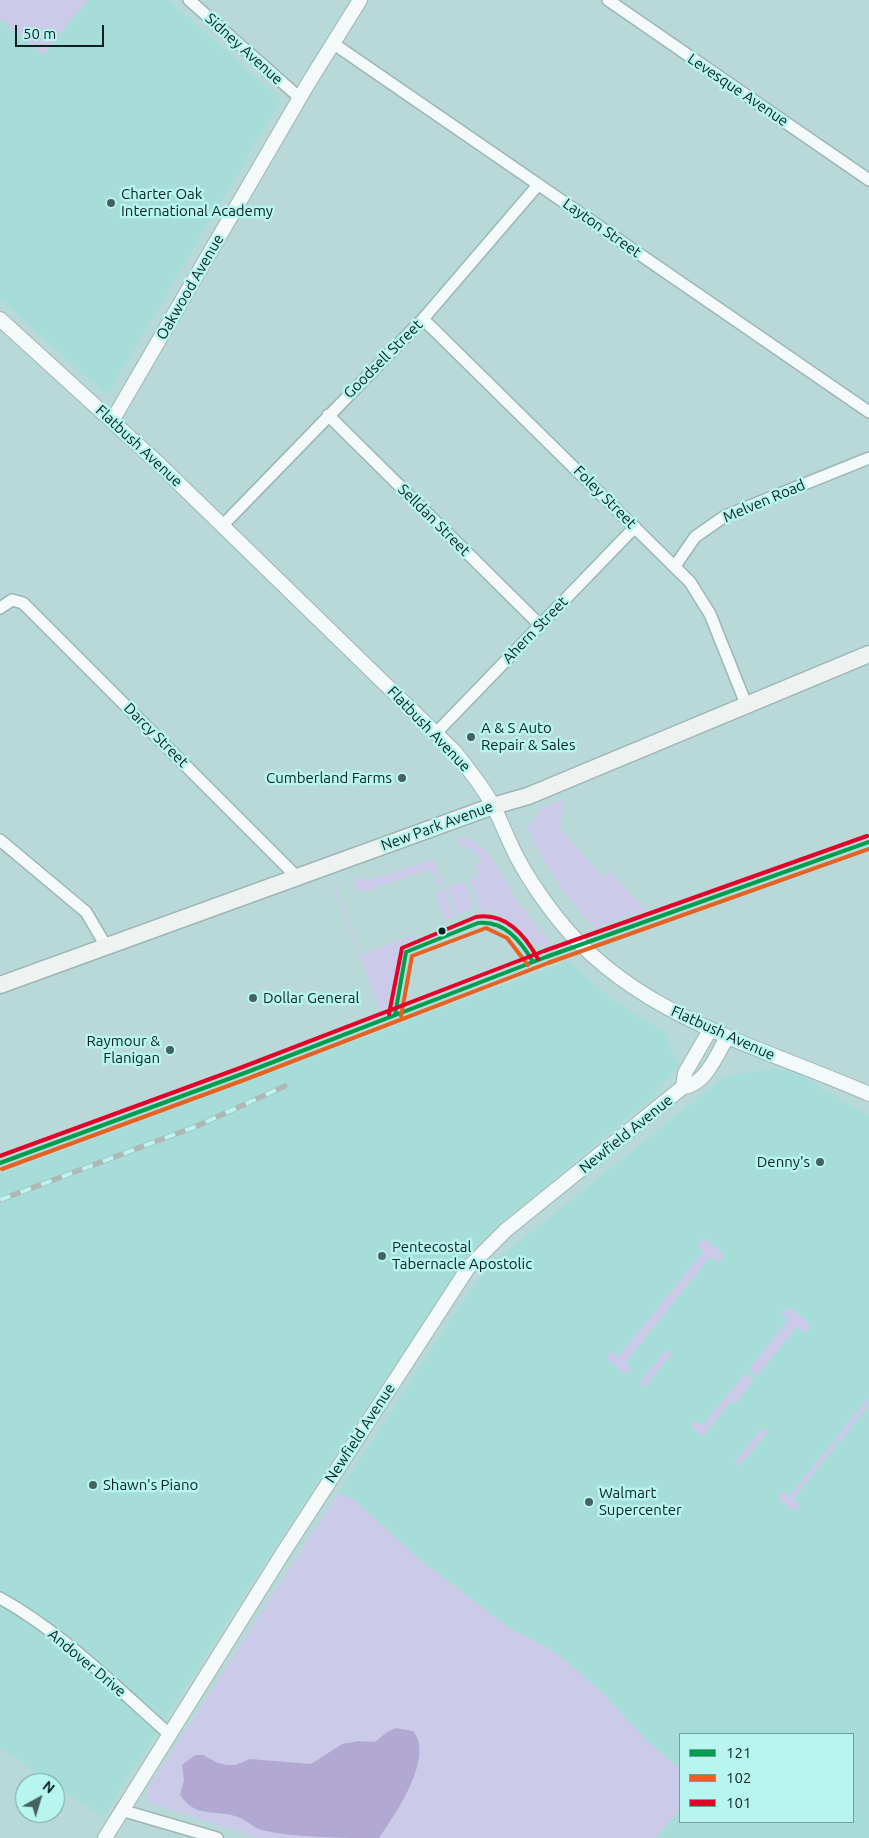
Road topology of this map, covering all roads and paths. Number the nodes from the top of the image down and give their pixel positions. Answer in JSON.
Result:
{"nodes":[{"id":1,"x":189,"y":0,"type":"edge"},
{"id":2,"x":360,"y":0,"type":"edge"},
{"id":3,"x":608,"y":0,"type":"edge"},
{"id":4,"x":334,"y":44,"type":"junction"},
{"id":5,"x":300,"y":98,"type":"junction"},
{"id":6,"x":869,"y":180,"type":"edge"},
{"id":7,"x":538,"y":185,"type":"junction"},
{"id":8,"x":0,"y":319,"type":"edge"},
{"id":9,"x":423,"y":319,"type":"junction"},
{"id":10,"x":869,"y":412,"type":"edge"},
{"id":11,"x":328,"y":415,"type":"junction"},
{"id":12,"x":112,"y":421,"type":"junction"},
{"id":13,"x":869,"y":458,"type":"edge"},
{"id":14,"x":222,"y":526,"type":"junction"},
{"id":15,"x":635,"y":527,"type":"junction"},
{"id":16,"x":675,"y":566,"type":"junction"},
{"id":17,"x":0,"y":608,"type":"edge"},
{"id":18,"x":540,"y":625,"type":"junction"},
{"id":19,"x":869,"y":654,"type":"edge"},
{"id":20,"x":746,"y":704,"type":"junction"},
{"id":21,"x":436,"y":733,"type":"junction"},
{"id":22,"x":493,"y":806,"type":"junction"},
{"id":23,"x":0,"y":840,"type":"edge"},
{"id":24,"x":296,"y":876,"type":"junction"},
{"id":25,"x":106,"y":946,"type":"junction"},
{"id":26,"x":0,"y":985,"type":"edge"},
{"id":27,"x":710,"y":1030,"type":"junction"},
{"id":28,"x":727,"y":1037,"type":"junction"},
{"id":29,"x":683,"y":1087,"type":"junction"},
{"id":30,"x":869,"y":1094,"type":"edge"},
{"id":31,"x":0,"y":1598,"type":"edge"},
{"id":32,"x":169,"y":1734,"type":"junction"},
{"id":33,"x":121,"y":1810,"type":"junction"},
{"id":34,"x":105,"y":1838,"type":"edge"},
{"id":35,"x":217,"y":1838,"type":"edge"}],
"edges":[{"from":1,"to":5,"type":"street","name":"Sidney Avenue"},
{"from":2,"to":4,"type":"street","name":"Oakwood Avenue"},
{"from":3,"to":6,"type":"street","name":"Levesque Avenue"},
{"from":4,"to":5,"type":"street","name":"Oakwood Avenue"},
{"from":4,"to":7,"type":"street","name":"Layton Street"},
{"from":5,"to":12,"type":"street","name":"Oakwood Avenue"},
{"from":7,"to":9,"type":"street","name":"Goodsell Street"},
{"from":7,"to":10,"type":"street","name":"Layton Street"},
{"from":8,"to":12,"type":"street","name":"Flatbush Avenue"},
{"from":9,"to":11,"type":"street","name":"Goodsell Street"},
{"from":9,"to":15,"type":"street","name":"Foley Street"},
{"from":11,"to":14,"type":"street","name":"Goodsell Street"},
{"from":11,"to":18,"type":"street","name":"Selldan Street"},
{"from":12,"to":14,"type":"street","name":"Flatbush Avenue"},
{"from":13,"to":16,"type":"street","name":"Melven Road"},
{"from":14,"to":21,"type":"street","name":"Flatbush Avenue"},
{"from":15,"to":16,"type":"street","name":"Foley Street"},
{"from":15,"to":18,"type":"street","name":"Ahern Street"},
{"from":16,"to":20,"type":"street","name":"Foley Street"},
{"from":17,"to":24,"type":"street","name":"Darcy Street"},
{"from":18,"to":21,"type":"street","name":"Ahern Street"},
{"from":19,"to":20,"type":"main road","name":"New Park Avenue"},
{"from":20,"to":22,"type":"main road","name":"New Park Avenue"},
{"from":21,"to":22,"type":"street","name":"Flatbush Avenue"},
{"from":22,"to":24,"type":"main road","name":"New Park Avenue"},
{"from":22,"to":27,"type":"street","name":"Flatbush Avenue"},
{"from":23,"to":25,"type":"street"},
{"from":24,"to":25,"type":"main road","name":"New Park Avenue"},
{"from":25,"to":26,"type":"main road","name":"New Park Avenue"},
{"from":27,"to":28,"type":"street","name":"Flatbush Avenue"},
{"from":27,"to":29,"type":"street","name":"Newfield Avenue"},
{"from":28,"to":29,"type":"street","name":"Newfield Avenue"},
{"from":28,"to":30,"type":"street","name":"Flatbush Avenue"},
{"from":29,"to":32,"type":"street","name":"Newfield Avenue"},
{"from":31,"to":32,"type":"street","name":"Andover Drive"},
{"from":32,"to":33,"type":"street","name":"Newfield Avenue"},
{"from":33,"to":34,"type":"street","name":"Newfield Avenue"},
{"from":33,"to":35,"type":"street"}]}
